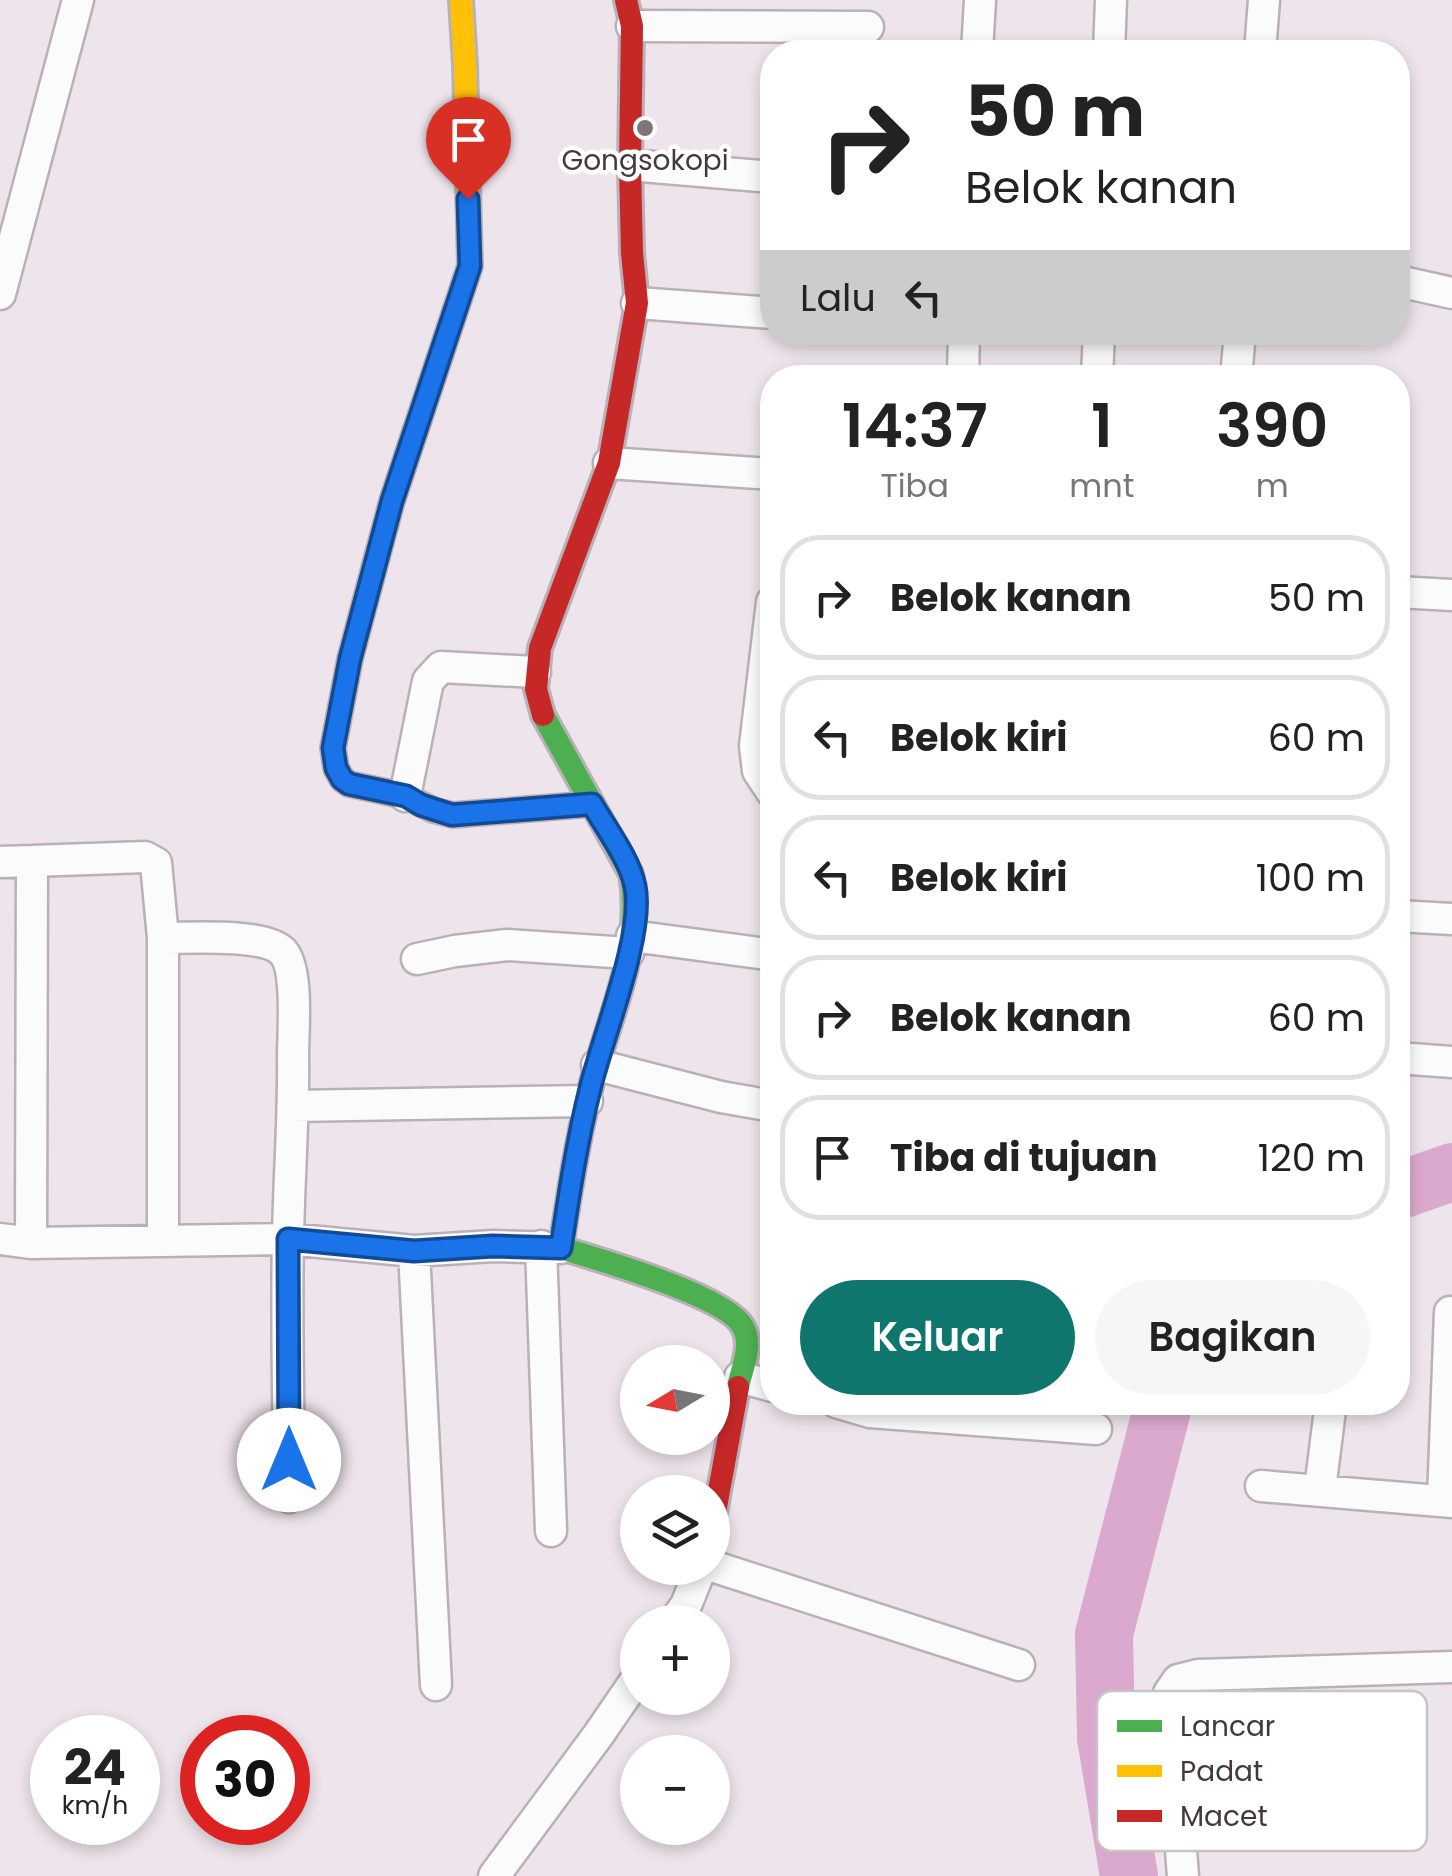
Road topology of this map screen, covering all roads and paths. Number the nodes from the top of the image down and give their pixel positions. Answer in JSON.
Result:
{"nodes":[{"id":1,"x":78,"y":0,"type":"edge"},
{"id":2,"x":462,"y":0,"type":"edge"},
{"id":3,"x":980,"y":0,"type":"edge"},
{"id":4,"x":1110,"y":0,"type":"edge"},
{"id":5,"x":1264,"y":0,"type":"edge"},
{"id":6,"x":629,"y":13,"type":"edge"},
{"id":7,"x":868,"y":27,"type":"dead end"},
{"id":8,"x":978,"y":40,"type":"edge"},
{"id":9,"x":1109,"y":40,"type":"edge"},
{"id":10,"x":1261,"y":40,"type":"edge"},
{"id":11,"x":630,"y":165,"type":"junction"},
{"id":12,"x":760,"y":175,"type":"edge"},
{"id":13,"x":1410,"y":283,"type":"edge"},
{"id":14,"x":1452,"y":292,"type":"edge"},
{"id":15,"x":0,"y":294,"type":"edge"},
{"id":16,"x":636,"y":303,"type":"junction"},
{"id":17,"x":760,"y":312,"type":"edge"},
{"id":18,"x":609,"y":463,"type":"junction"},
{"id":19,"x":760,"y":473,"type":"edge"},
{"id":20,"x":1410,"y":593,"type":"edge"},
{"id":21,"x":1452,"y":595,"type":"edge"},
{"id":22,"x":535,"y":672,"type":"junction"},
{"id":23,"x":760,"y":704,"type":"edge"},
{"id":24,"x":760,"y":774,"type":"edge"},
{"id":25,"x":406,"y":796,"type":"junction"},
{"id":26,"x":592,"y":804,"type":"junction"},
{"id":27,"x":32,"y":861,"type":"junction"},
{"id":28,"x":0,"y":862,"type":"edge"},
{"id":29,"x":1410,"y":916,"type":"edge"},
{"id":30,"x":1452,"y":918,"type":"edge"},
{"id":31,"x":163,"y":938,"type":"junction"},
{"id":32,"x":630,"y":945,"type":"junction"},
{"id":33,"x":760,"y":954,"type":"edge"},
{"id":34,"x":417,"y":959,"type":"dead end"},
{"id":35,"x":1410,"y":1059,"type":"edge"},
{"id":36,"x":1452,"y":1062,"type":"edge"},
{"id":37,"x":597,"y":1065,"type":"junction"},
{"id":38,"x":587,"y":1101,"type":"junction"},
{"id":39,"x":760,"y":1104,"type":"edge"},
{"id":40,"x":294,"y":1106,"type":"junction"},
{"id":41,"x":0,"y":1239,"type":"edge"},
{"id":42,"x":288,"y":1239,"type":"junction"},
{"id":43,"x":163,"y":1240,"type":"junction"},
{"id":44,"x":30,"y":1243,"type":"junction"},
{"id":45,"x":551,"y":1247,"type":"junction"},
{"id":46,"x":414,"y":1251,"type":"junction"},
{"id":47,"x":1450,"y":1312,"type":"edge"},
{"id":48,"x":740,"y":1377,"type":"junction"},
{"id":49,"x":760,"y":1383,"type":"edge"},
{"id":50,"x":1005,"y":1415,"type":"edge"},
{"id":51,"x":1329,"y":1415,"type":"edge"},
{"id":52,"x":1096,"y":1429,"type":"dead end"},
{"id":53,"x":1449,"y":1430,"type":"edge"},
{"id":54,"x":722,"y":1475,"type":"edge"},
{"id":55,"x":1261,"y":1486,"type":"dead end"},
{"id":56,"x":1320,"y":1490,"type":"junction"},
{"id":57,"x":289,"y":1496,"type":"dead end"},
{"id":58,"x":1447,"y":1501,"type":"edge"},
{"id":59,"x":551,"y":1531,"type":"dead end"},
{"id":60,"x":730,"y":1572,"type":"edge"},
{"id":61,"x":1018,"y":1665,"type":"dead end"},
{"id":62,"x":1452,"y":1667,"type":"edge"},
{"id":63,"x":436,"y":1685,"type":"dead end"},
{"id":64,"x":1170,"y":1691,"type":"edge"},
{"id":65,"x":620,"y":1703,"type":"edge"},
{"id":66,"x":1182,"y":1851,"type":"edge"},
{"id":67,"x":494,"y":1876,"type":"edge"},
{"id":68,"x":1184,"y":1876,"type":"edge"}],
"edges":[{"from":1,"to":15,"type":"street"},
{"from":2,"to":25,"type":"street"},
{"from":3,"to":8,"type":"street"},
{"from":4,"to":9,"type":"street"},
{"from":5,"to":10,"type":"street"},
{"from":6,"to":7,"type":"street"},
{"from":6,"to":11,"type":"street"},
{"from":11,"to":12,"type":"street"},
{"from":11,"to":16,"type":"street"},
{"from":13,"to":14,"type":"street"},
{"from":16,"to":17,"type":"street"},
{"from":16,"to":18,"type":"street"},
{"from":18,"to":19,"type":"street"},
{"from":18,"to":22,"type":"street"},
{"from":20,"to":21,"type":"street"},
{"from":22,"to":25,"type":"street"},
{"from":22,"to":26,"type":"street"},
{"from":23,"to":24,"type":"street"},
{"from":25,"to":26,"type":"street"},
{"from":26,"to":32,"type":"street"},
{"from":27,"to":28,"type":"street"},
{"from":27,"to":31,"type":"street"},
{"from":27,"to":44,"type":"street"},
{"from":29,"to":30,"type":"street"},
{"from":31,"to":40,"type":"street"},
{"from":31,"to":43,"type":"street"},
{"from":32,"to":33,"type":"street"},
{"from":32,"to":34,"type":"street"},
{"from":32,"to":37,"type":"street"},
{"from":35,"to":36,"type":"street"},
{"from":37,"to":38,"type":"street"},
{"from":37,"to":39,"type":"street"},
{"from":38,"to":40,"type":"street"},
{"from":38,"to":45,"type":"street"},
{"from":40,"to":42,"type":"street"},
{"from":41,"to":44,"type":"street"},
{"from":42,"to":43,"type":"street"},
{"from":42,"to":46,"type":"street"},
{"from":42,"to":57,"type":"street"},
{"from":43,"to":44,"type":"street"},
{"from":45,"to":46,"type":"street"},
{"from":45,"to":48,"type":"street"},
{"from":45,"to":59,"type":"street"},
{"from":46,"to":63,"type":"street"},
{"from":47,"to":53,"type":"street"},
{"from":48,"to":49,"type":"street"},
{"from":48,"to":54,"type":"street"},
{"from":50,"to":52,"type":"street"},
{"from":51,"to":56,"type":"street"},
{"from":53,"to":58,"type":"street"},
{"from":55,"to":56,"type":"street"},
{"from":56,"to":58,"type":"street"},
{"from":60,"to":61,"type":"street"},
{"from":62,"to":64,"type":"street"},
{"from":65,"to":67,"type":"street"},
{"from":66,"to":68,"type":"street"}]}
